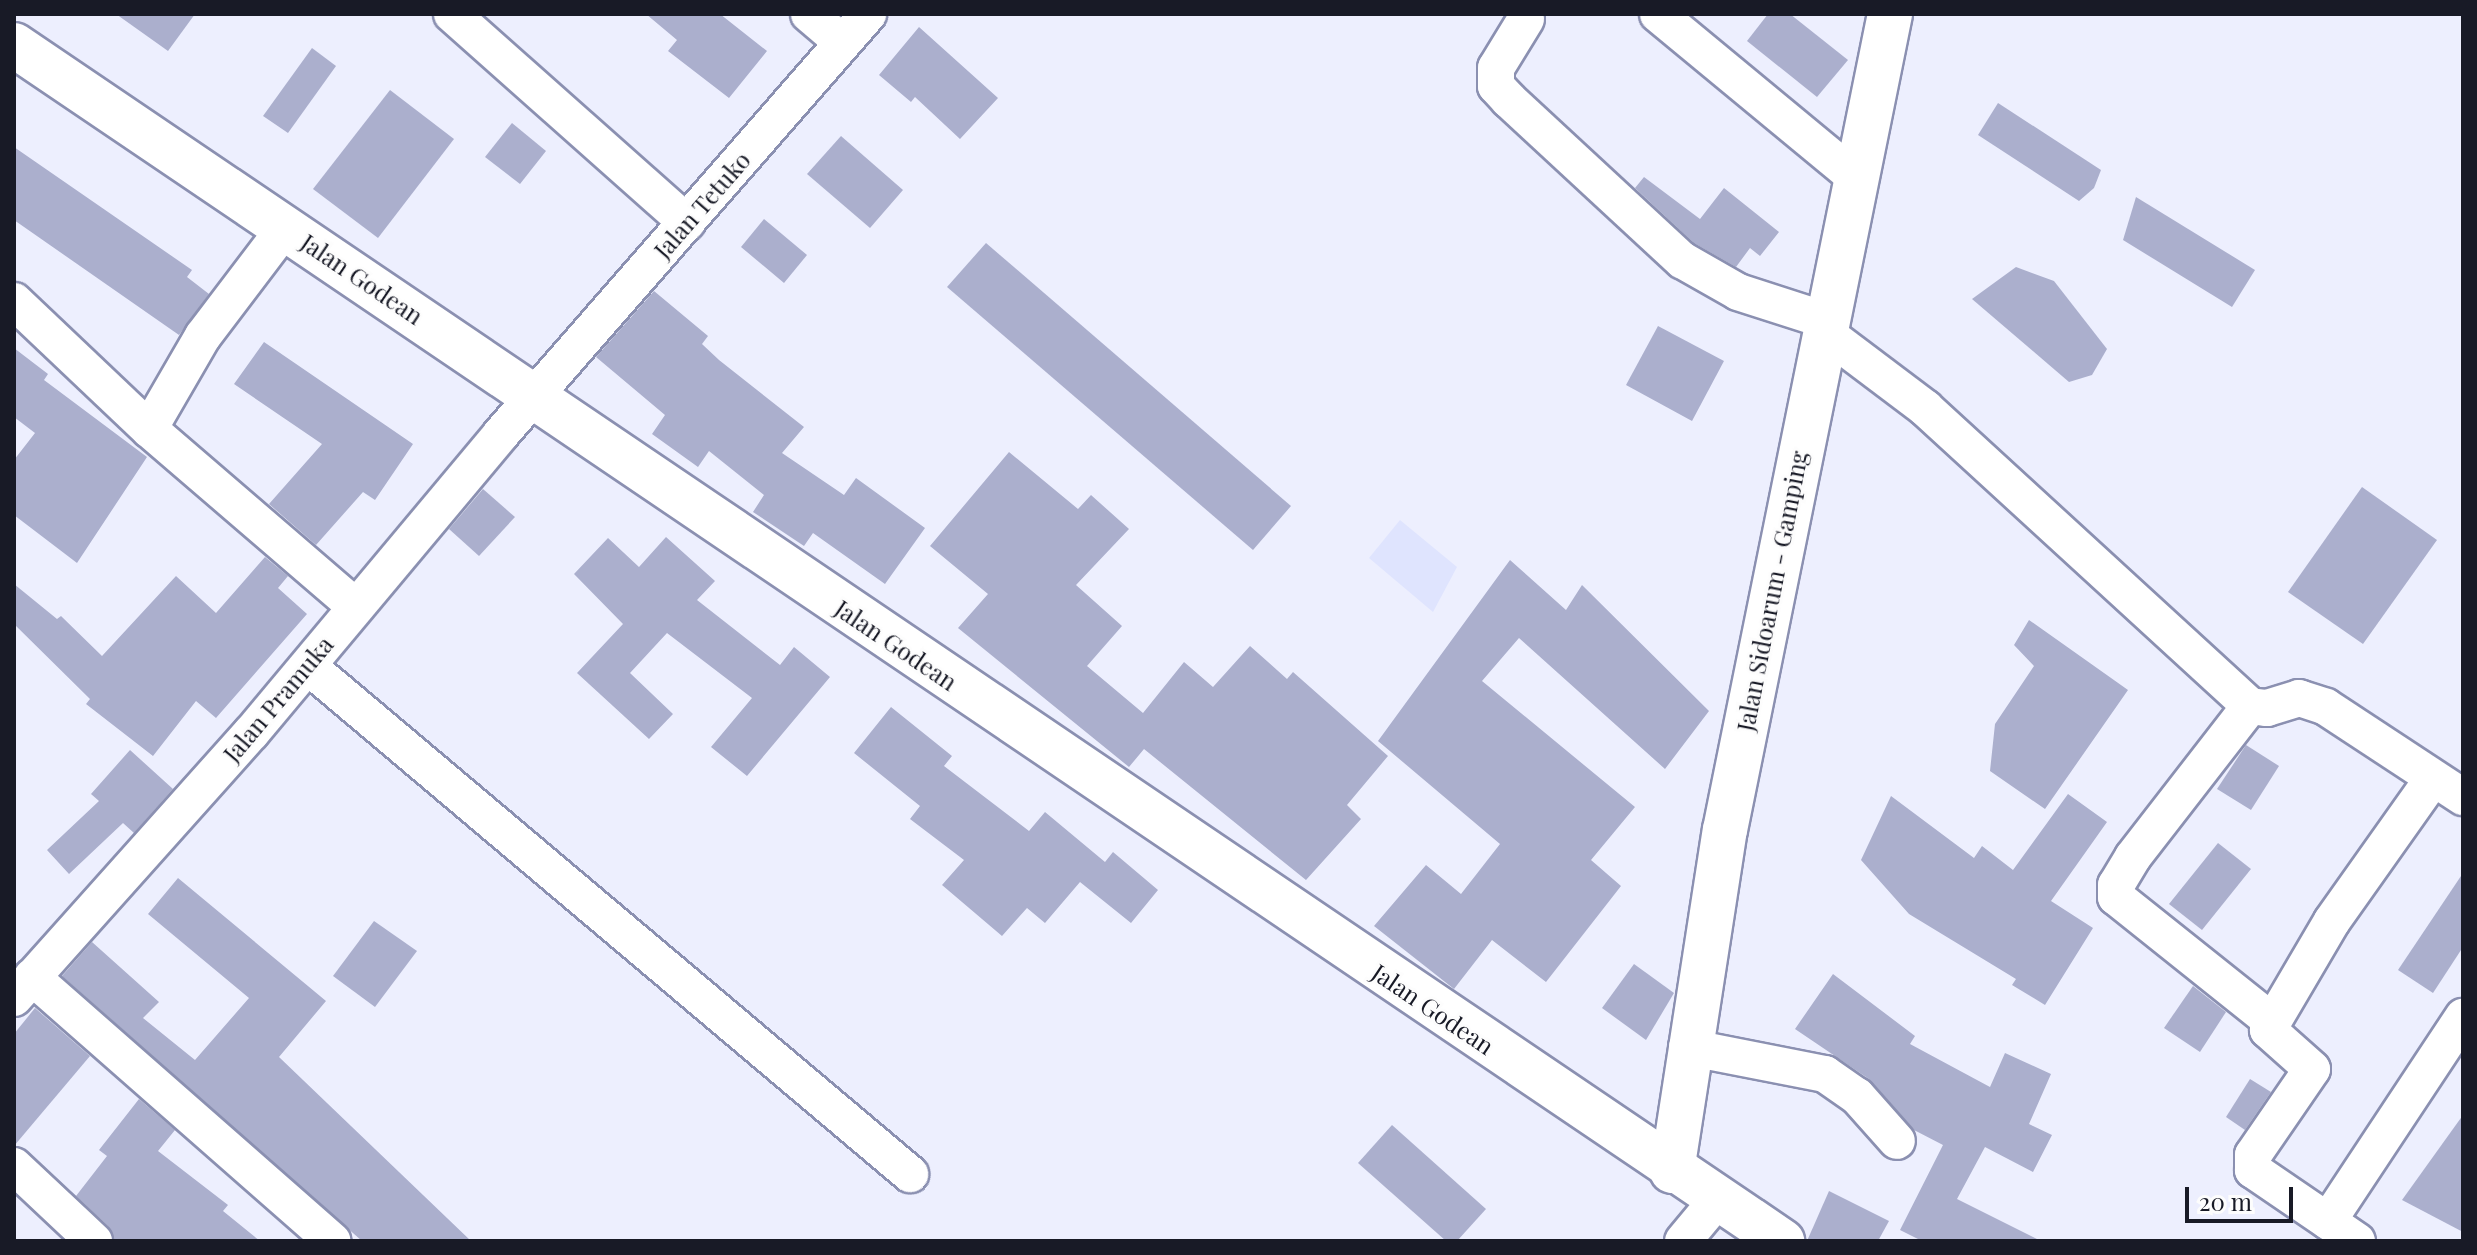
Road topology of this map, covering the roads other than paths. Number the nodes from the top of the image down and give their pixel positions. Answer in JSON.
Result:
{"nodes":[{"id":1,"x":452,"y":14,"type":"edge"},
{"id":2,"x":809,"y":14,"type":"edge"},
{"id":3,"x":868,"y":14,"type":"edge"},
{"id":4,"x":1658,"y":14,"type":"edge"},
{"id":5,"x":1890,"y":14,"type":"edge"},
{"id":6,"x":1526,"y":19,"type":"dead end"},
{"id":7,"x":842,"y":42,"type":"junction"},
{"id":8,"x":14,"y":45,"type":"edge"},
{"id":9,"x":1854,"y":176,"type":"junction"},
{"id":10,"x":687,"y":223,"type":"junction"},
{"id":11,"x":285,"y":228,"type":"junction"},
{"id":12,"x":14,"y":301,"type":"edge"},
{"id":13,"x":1824,"y":326,"type":"junction"},
{"id":14,"x":537,"y":397,"type":"junction"},
{"id":15,"x":149,"y":429,"type":"junction"},
{"id":16,"x":355,"y":606,"type":"junction"},
{"id":17,"x":308,"y":666,"type":"junction"},
{"id":18,"x":2250,"y":706,"type":"junction"},
{"id":19,"x":2432,"y":780,"type":"junction"},
{"id":20,"x":2463,"y":797,"type":"edge"},
{"id":21,"x":23,"y":988,"type":"edge"},
{"id":22,"x":2463,"y":1017,"type":"edge"},
{"id":23,"x":2270,"y":1020,"type":"junction"},
{"id":24,"x":1687,"y":1047,"type":"junction"},
{"id":25,"x":1897,"y":1141,"type":"dead end"},
{"id":26,"x":14,"y":1166,"type":"edge"},
{"id":27,"x":1672,"y":1171,"type":"junction"},
{"id":28,"x":910,"y":1174,"type":"dead end"},
{"id":29,"x":1718,"y":1199,"type":"junction"},
{"id":30,"x":2343,"y":1231,"type":"edge"},
{"id":31,"x":94,"y":1241,"type":"edge"},
{"id":32,"x":333,"y":1241,"type":"edge"},
{"id":33,"x":1683,"y":1241,"type":"edge"},
{"id":34,"x":1782,"y":1241,"type":"edge"}],
"edges":[{"from":1,"to":10,"type":"street"},
{"from":2,"to":7,"type":"street"},
{"from":3,"to":7,"type":"street","name":"Jalan Tetuko"},
{"from":4,"to":9,"type":"street"},
{"from":5,"to":9,"type":"main road","name":"Jalan Sidoarum - Gamping"},
{"from":6,"to":13,"type":"street"},
{"from":7,"to":10,"type":"street","name":"Jalan Tetuko"},
{"from":8,"to":11,"type":"main road","name":"Jalan Godean"},
{"from":9,"to":13,"type":"main road","name":"Jalan Sidoarum - Gamping"},
{"from":10,"to":14,"type":"street","name":"Jalan Tetuko"},
{"from":11,"to":14,"type":"main road","name":"Jalan Godean"},
{"from":11,"to":15,"type":"street"},
{"from":12,"to":15,"type":"street"},
{"from":13,"to":18,"type":"street"},
{"from":13,"to":24,"type":"main road","name":"Jalan Sidoarum - Gamping"},
{"from":14,"to":16,"type":"street","name":"Jalan Pramuka"},
{"from":14,"to":27,"type":"main road","name":"Jalan Godean"},
{"from":15,"to":16,"type":"street"},
{"from":16,"to":17,"type":"street","name":"Jalan Pramuka"},
{"from":17,"to":21,"type":"street","name":"Jalan Pramuka"},
{"from":17,"to":28,"type":"street"},
{"from":18,"to":19,"type":"street"},
{"from":18,"to":23,"type":"street"},
{"from":19,"to":20,"type":"street"},
{"from":19,"to":23,"type":"street"},
{"from":21,"to":32,"type":"street"},
{"from":22,"to":30,"type":"street"},
{"from":23,"to":30,"type":"street"},
{"from":24,"to":25,"type":"street"},
{"from":24,"to":27,"type":"main road","name":"Jalan Sidoarum - Gamping"},
{"from":26,"to":31,"type":"street"},
{"from":27,"to":29,"type":"main road","name":"Jalan Godean"},
{"from":29,"to":33,"type":"street"},
{"from":29,"to":34,"type":"main road","name":"Jalan Godean"}]}
